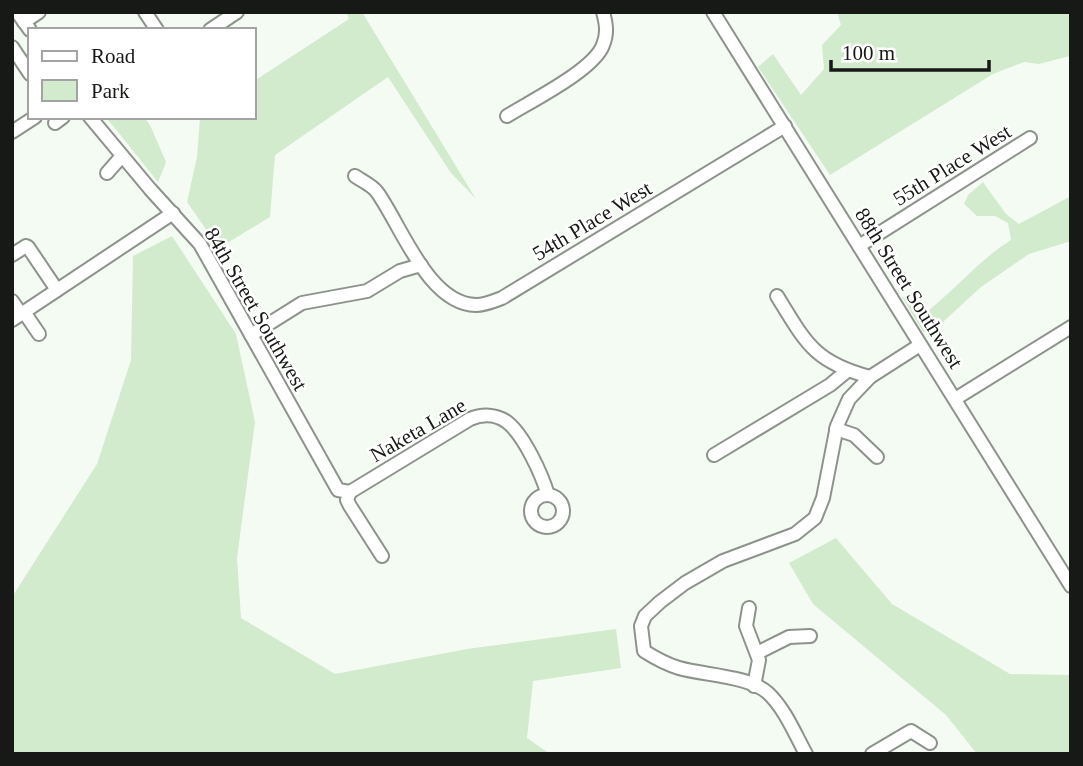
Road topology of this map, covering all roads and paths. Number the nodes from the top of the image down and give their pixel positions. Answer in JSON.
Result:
{"nodes":[{"id":1,"x":39,"y":12,"type":"edge"},
{"id":2,"x":145,"y":12,"type":"edge"},
{"id":3,"x":237,"y":12,"type":"edge"},
{"id":4,"x":603,"y":12,"type":"edge"},
{"id":5,"x":717,"y":13,"type":"edge"},
{"id":6,"x":24,"y":22,"type":"edge"},
{"id":7,"x":155,"y":28,"type":"edge"},
{"id":8,"x":213,"y":28,"type":"edge"},
{"id":9,"x":12,"y":47,"type":"edge"},
{"id":10,"x":28,"y":71,"type":"edge"},
{"id":11,"x":507,"y":116,"type":"dead end"},
{"id":12,"x":32,"y":119,"type":"edge"},
{"id":13,"x":92,"y":119,"type":"edge"},
{"id":14,"x":785,"y":127,"type":"junction"},
{"id":15,"x":12,"y":132,"type":"edge"},
{"id":16,"x":1030,"y":138,"type":"dead end"},
{"id":17,"x":122,"y":156,"type":"junction"},
{"id":18,"x":107,"y":173,"type":"dead end"},
{"id":19,"x":355,"y":176,"type":"dead end"},
{"id":20,"x":173,"y":213,"type":"junction"},
{"id":21,"x":859,"y":246,"type":"junction"},
{"id":22,"x":12,"y":255,"type":"edge"},
{"id":23,"x":421,"y":265,"type":"junction"},
{"id":24,"x":57,"y":290,"type":"junction"},
{"id":25,"x":777,"y":296,"type":"dead end"},
{"id":26,"x":12,"y":301,"type":"edge"},
{"id":27,"x":19,"y":315,"type":"edge"},
{"id":28,"x":1071,"y":327,"type":"edge"},
{"id":29,"x":39,"y":334,"type":"dead end"},
{"id":30,"x":251,"y":335,"type":"junction"},
{"id":31,"x":920,"y":345,"type":"junction"},
{"id":32,"x":847,"y":371,"type":"junction"},
{"id":33,"x":870,"y":377,"type":"junction"},
{"id":34,"x":955,"y":399,"type":"junction"},
{"id":35,"x":836,"y":429,"type":"junction"},
{"id":36,"x":714,"y":455,"type":"dead end"},
{"id":37,"x":877,"y":457,"type":"dead end"},
{"id":38,"x":350,"y":492,"type":"junction"},
{"id":39,"x":548,"y":495,"type":"dead end"},
{"id":40,"x":382,"y":556,"type":"dead end"},
{"id":41,"x":1071,"y":586,"type":"edge"},
{"id":42,"x":750,"y":608,"type":"dead end"},
{"id":43,"x":810,"y":636,"type":"dead end"},
{"id":44,"x":757,"y":653,"type":"junction"},
{"id":45,"x":754,"y":686,"type":"junction"},
{"id":46,"x":930,"y":743,"type":"dead end"},
{"id":47,"x":806,"y":754,"type":"edge"},
{"id":48,"x":872,"y":754,"type":"edge"}],
"edges":[{"from":1,"to":6,"type":"street"},
{"from":2,"to":7,"type":"street"},
{"from":3,"to":8,"type":"street"},
{"from":4,"to":11,"type":"street"},
{"from":5,"to":14,"type":"street","name":"88th Street Southwest"},
{"from":9,"to":10,"type":"street"},
{"from":12,"to":15,"type":"street"},
{"from":13,"to":17,"type":"street","name":"84th Street Southwest"},
{"from":14,"to":21,"type":"street","name":"88th Street Southwest"},
{"from":14,"to":23,"type":"street","name":"54th Place West"},
{"from":16,"to":21,"type":"street","name":"55th Place West"},
{"from":17,"to":18,"type":"street"},
{"from":17,"to":20,"type":"street","name":"84th Street Southwest"},
{"from":19,"to":23,"type":"street","name":"54th Place West"},
{"from":20,"to":24,"type":"street"},
{"from":20,"to":30,"type":"street","name":"84th Street Southwest"},
{"from":21,"to":31,"type":"street","name":"88th Street Southwest"},
{"from":22,"to":24,"type":"street"},
{"from":23,"to":30,"type":"street"},
{"from":24,"to":27,"type":"street"},
{"from":25,"to":32,"type":"street"},
{"from":26,"to":27,"type":"street"},
{"from":27,"to":29,"type":"street"},
{"from":28,"to":34,"type":"street"},
{"from":30,"to":38,"type":"street","name":"84th Street Southwest"},
{"from":31,"to":33,"type":"street"},
{"from":31,"to":34,"type":"street","name":"88th Street Southwest"},
{"from":32,"to":33,"type":"street"},
{"from":32,"to":36,"type":"street"},
{"from":33,"to":35,"type":"street"},
{"from":34,"to":41,"type":"street","name":"88th Street Southwest"},
{"from":35,"to":37,"type":"street"},
{"from":35,"to":45,"type":"street"},
{"from":38,"to":39,"type":"street","name":"Naketa Lane"},
{"from":38,"to":40,"type":"street"},
{"from":42,"to":44,"type":"street"},
{"from":43,"to":44,"type":"street"},
{"from":44,"to":45,"type":"street"},
{"from":45,"to":47,"type":"street"},
{"from":46,"to":48,"type":"street"}]}
